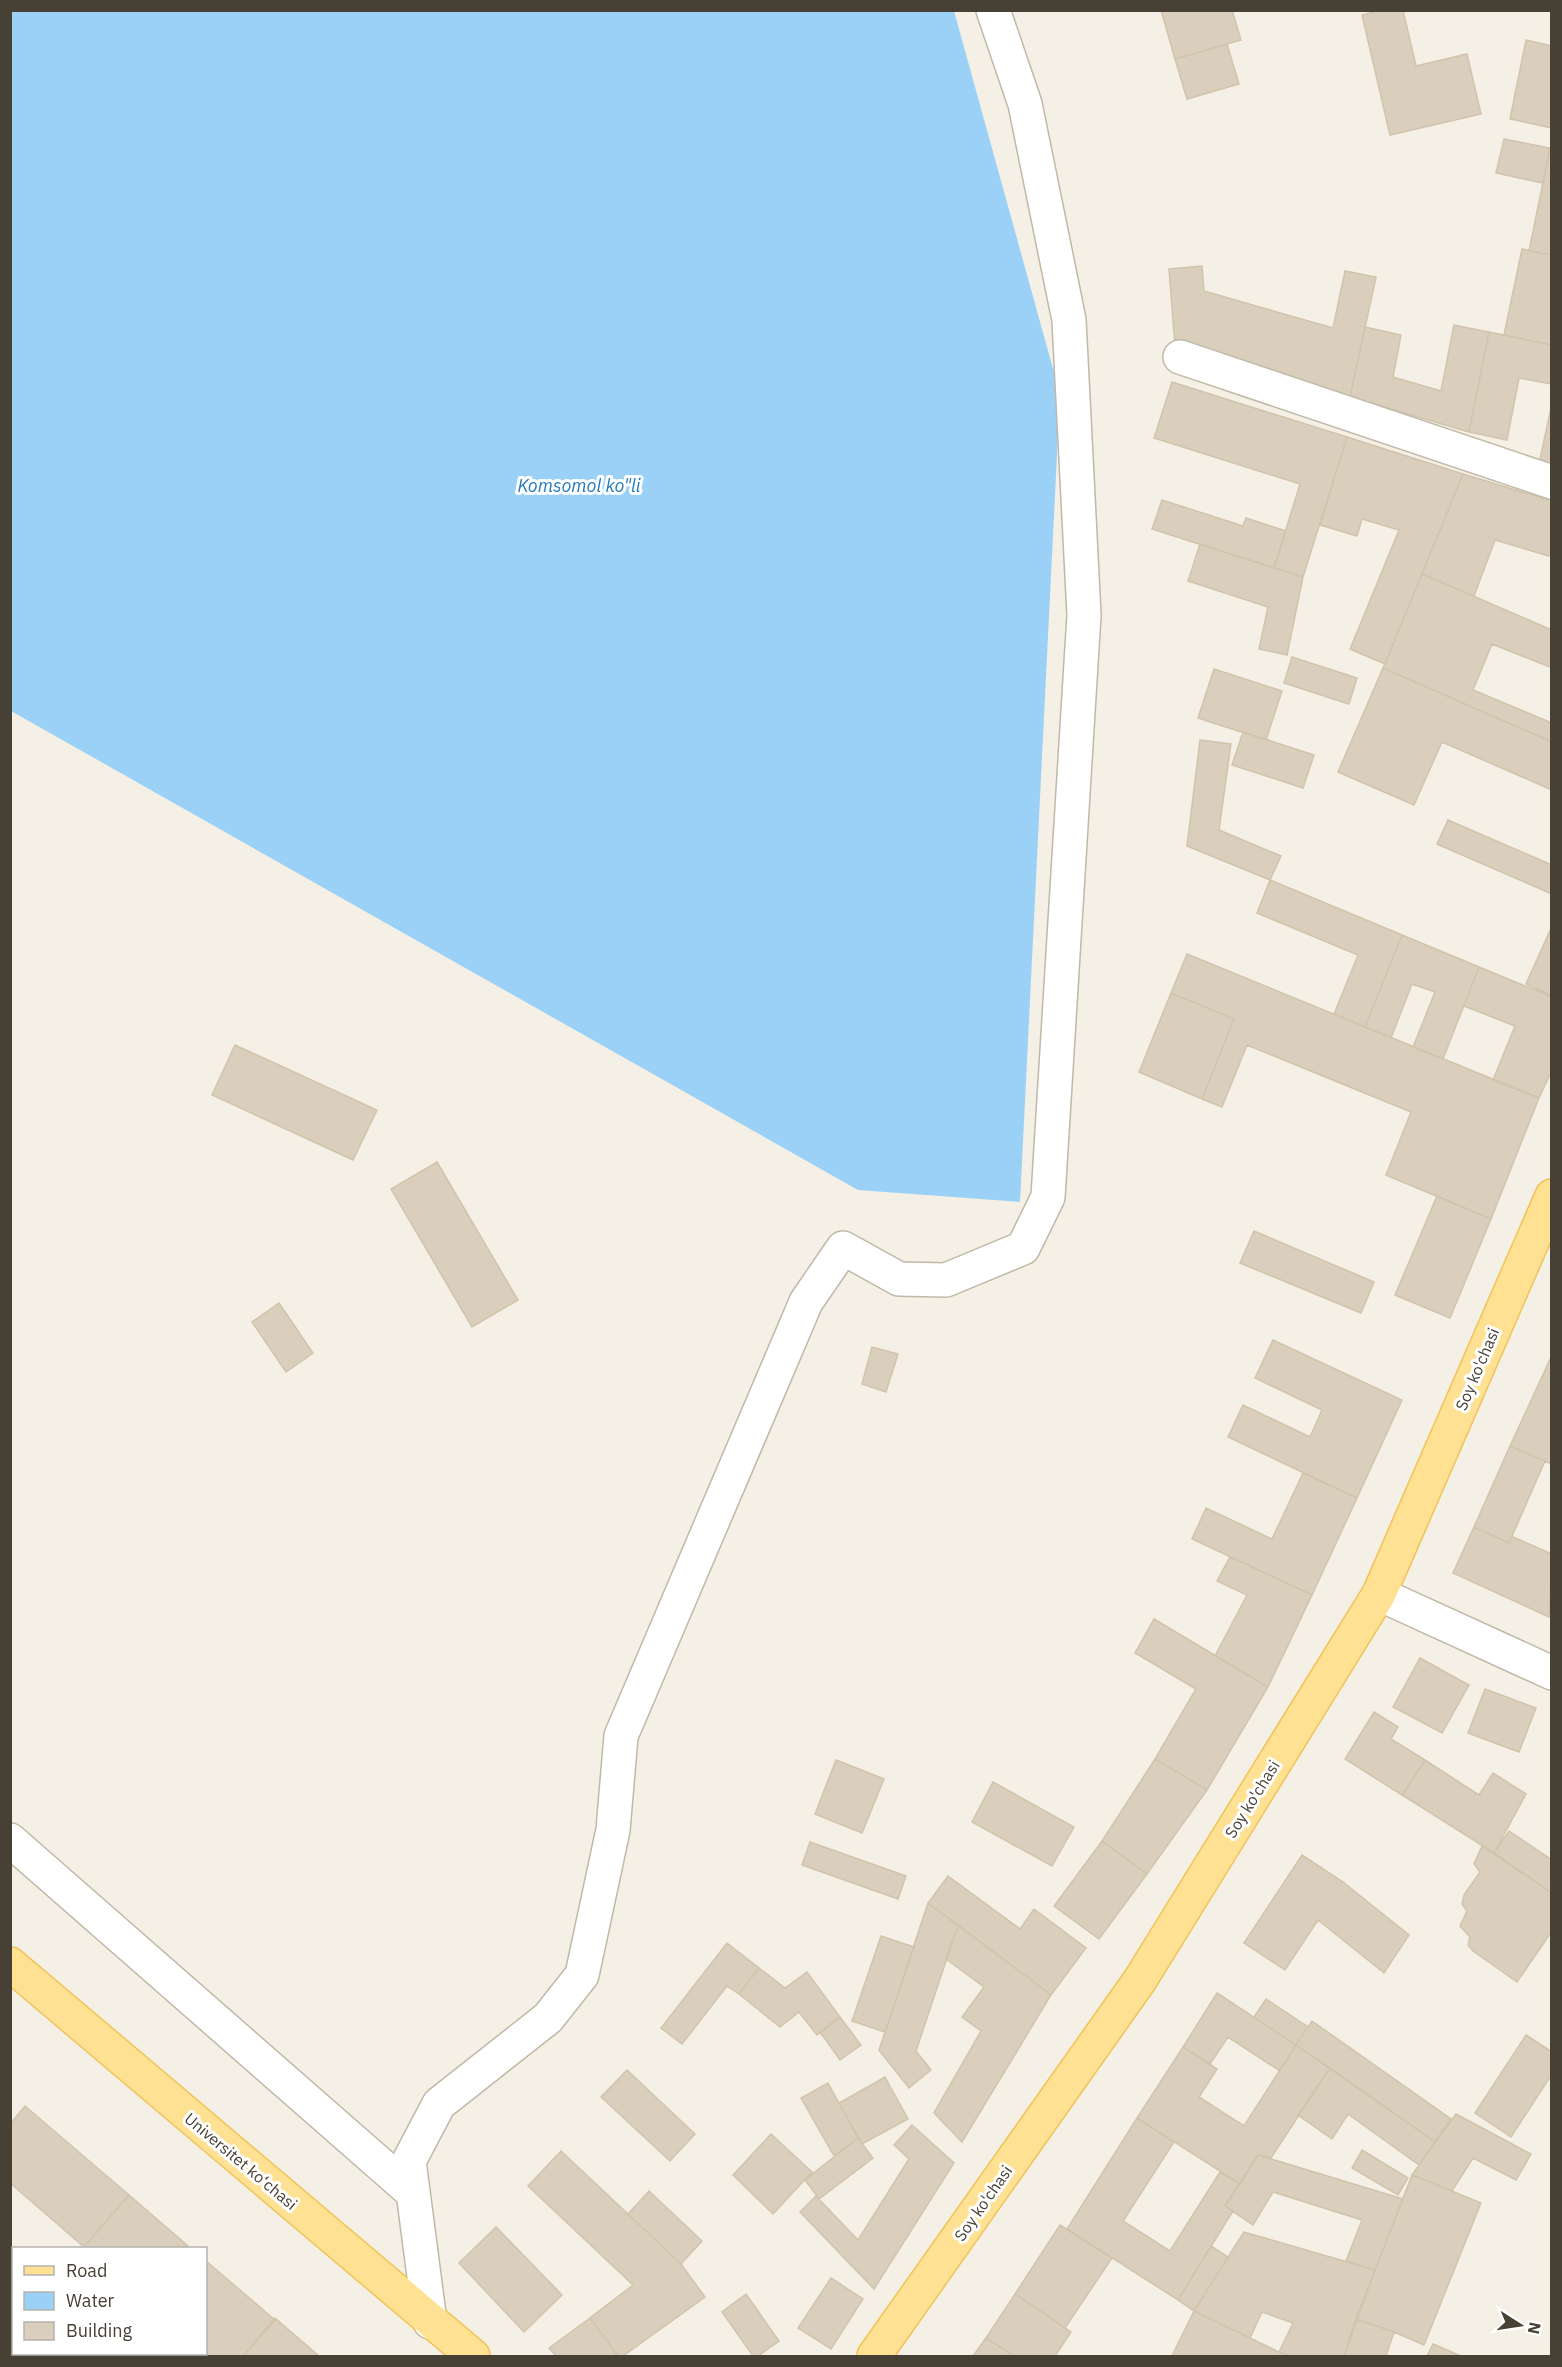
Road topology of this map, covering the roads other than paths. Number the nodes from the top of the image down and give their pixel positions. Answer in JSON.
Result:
{"nodes":[{"id":1,"x":993,"y":10,"type":"edge"},
{"id":2,"x":1180,"y":357,"type":"dead end"},
{"id":3,"x":1551,"y":482,"type":"edge"},
{"id":4,"x":1551,"y":1196,"type":"edge"},
{"id":5,"x":1379,"y":1594,"type":"junction"},
{"id":6,"x":1551,"y":1673,"type":"edge"},
{"id":7,"x":10,"y":1840,"type":"edge"},
{"id":8,"x":10,"y":1964,"type":"edge"},
{"id":9,"x":413,"y":2193,"type":"junction"},
{"id":10,"x":430,"y":2322,"type":"junction"},
{"id":11,"x":474,"y":2356,"type":"edge"},
{"id":12,"x":874,"y":2356,"type":"edge"}],
"edges":[{"from":1,"to":9,"type":"lane"},
{"from":2,"to":3,"type":"lane"},
{"from":4,"to":5,"type":"main road","name":"Soy ko'chasi"},
{"from":5,"to":6,"type":"lane"},
{"from":5,"to":12,"type":"main road","name":"Soy ko'chasi"},
{"from":7,"to":9,"type":"lane"},
{"from":8,"to":10,"type":"main road","name":"Universitet kо‘chasi"},
{"from":9,"to":10,"type":"lane"},
{"from":10,"to":11,"type":"main road","name":"Universitet kо‘chasi"}]}
